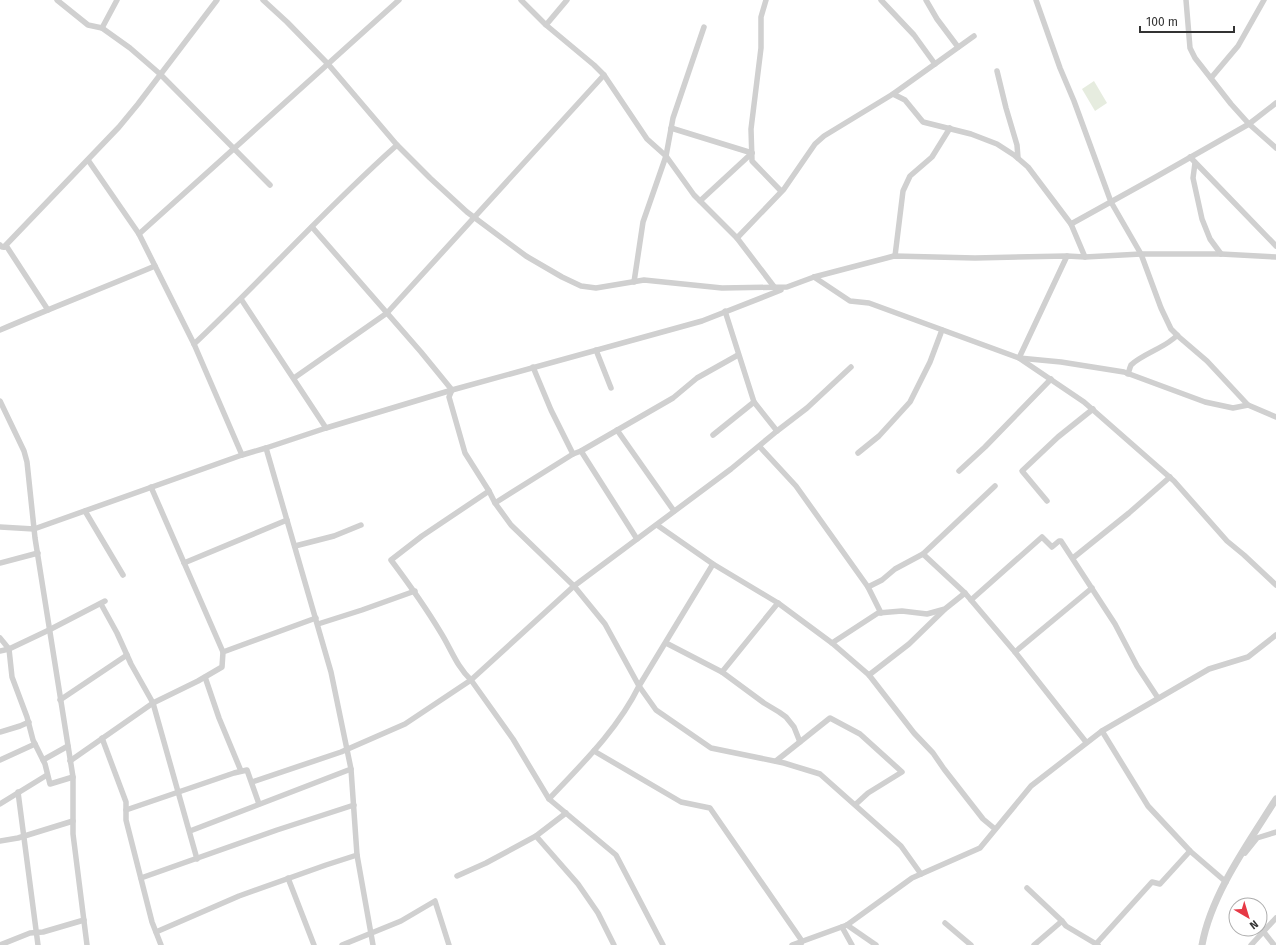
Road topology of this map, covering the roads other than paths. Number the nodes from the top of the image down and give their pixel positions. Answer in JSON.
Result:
{"nodes":[{"id":1,"x":57,"y":0,"type":"edge"},
{"id":2,"x":117,"y":0,"type":"edge"},
{"id":3,"x":217,"y":0,"type":"edge"},
{"id":4,"x":263,"y":0,"type":"edge"},
{"id":5,"x":399,"y":0,"type":"edge"},
{"id":6,"x":521,"y":0,"type":"edge"},
{"id":7,"x":567,"y":0,"type":"edge"},
{"id":8,"x":766,"y":0,"type":"edge"},
{"id":9,"x":881,"y":0,"type":"edge"},
{"id":10,"x":926,"y":0,"type":"edge"},
{"id":11,"x":1036,"y":0,"type":"edge"},
{"id":12,"x":1186,"y":0,"type":"edge"},
{"id":13,"x":1264,"y":0,"type":"edge"},
{"id":14,"x":546,"y":25,"type":"junction"},
{"id":15,"x":704,"y":27,"type":"dead end"},
{"id":16,"x":102,"y":28,"type":"junction"},
{"id":17,"x":974,"y":36,"type":"dead end"},
{"id":18,"x":958,"y":47,"type":"junction"},
{"id":19,"x":328,"y":64,"type":"junction"},
{"id":20,"x":935,"y":64,"type":"junction"},
{"id":21,"x":997,"y":71,"type":"dead end"},
{"id":22,"x":160,"y":74,"type":"junction"},
{"id":23,"x":604,"y":75,"type":"junction"},
{"id":24,"x":1211,"y":78,"type":"junction"},
{"id":25,"x":893,"y":94,"type":"junction"},
{"id":26,"x":1276,"y":103,"type":"edge"},
{"id":27,"x":1249,"y":124,"type":"junction"},
{"id":28,"x":671,"y":128,"type":"junction"},
{"id":29,"x":950,"y":128,"type":"junction"},
{"id":30,"x":397,"y":145,"type":"junction"},
{"id":31,"x":234,"y":147,"type":"junction"},
{"id":32,"x":1276,"y":148,"type":"edge"},
{"id":33,"x":752,"y":152,"type":"junction"},
{"id":34,"x":666,"y":156,"type":"junction"},
{"id":35,"x":1190,"y":157,"type":"junction"},
{"id":36,"x":1018,"y":158,"type":"junction"},
{"id":37,"x":88,"y":160,"type":"junction"},
{"id":38,"x":1195,"y":163,"type":"junction"},
{"id":39,"x":270,"y":185,"type":"dead end"},
{"id":40,"x":781,"y":191,"type":"junction"},
{"id":41,"x":700,"y":201,"type":"junction"},
{"id":42,"x":1111,"y":202,"type":"junction"},
{"id":43,"x":474,"y":217,"type":"junction"},
{"id":44,"x":1071,"y":224,"type":"junction"},
{"id":45,"x":312,"y":227,"type":"junction"},
{"id":46,"x":139,"y":234,"type":"junction"},
{"id":47,"x":737,"y":238,"type":"junction"},
{"id":48,"x":2,"y":246,"type":"edge"},
{"id":49,"x":1276,"y":246,"type":"edge"},
{"id":50,"x":1141,"y":254,"type":"junction"},
{"id":51,"x":1221,"y":254,"type":"junction"},
{"id":52,"x":895,"y":256,"type":"junction"},
{"id":53,"x":1067,"y":256,"type":"junction"},
{"id":54,"x":1085,"y":257,"type":"junction"},
{"id":55,"x":1276,"y":257,"type":"edge"},
{"id":56,"x":155,"y":266,"type":"junction"},
{"id":57,"x":814,"y":277,"type":"junction"},
{"id":58,"x":634,"y":282,"type":"junction"},
{"id":59,"x":787,"y":287,"type":"junction"},
{"id":60,"x":775,"y":288,"type":"junction"},
{"id":61,"x":241,"y":299,"type":"junction"},
{"id":62,"x":48,"y":310,"type":"junction"},
{"id":63,"x":726,"y":311,"type":"junction"},
{"id":64,"x":387,"y":313,"type":"junction"},
{"id":65,"x":0,"y":330,"type":"edge"},
{"id":66,"x":942,"y":330,"type":"junction"},
{"id":67,"x":1177,"y":335,"type":"junction"},
{"id":68,"x":194,"y":344,"type":"junction"},
{"id":69,"x":596,"y":350,"type":"junction"},
{"id":70,"x":738,"y":355,"type":"junction"},
{"id":71,"x":1019,"y":358,"type":"junction"},
{"id":72,"x":533,"y":367,"type":"junction"},
{"id":73,"x":851,"y":367,"type":"dead end"},
{"id":74,"x":1128,"y":374,"type":"junction"},
{"id":75,"x":294,"y":378,"type":"junction"},
{"id":76,"x":1051,"y":379,"type":"junction"},
{"id":77,"x":611,"y":388,"type":"dead end"},
{"id":78,"x":452,"y":390,"type":"junction"},
{"id":79,"x":0,"y":401,"type":"edge"},
{"id":80,"x":754,"y":402,"type":"junction"},
{"id":81,"x":1248,"y":405,"type":"junction"},
{"id":82,"x":1093,"y":409,"type":"junction"},
{"id":83,"x":1276,"y":417,"type":"edge"},
{"id":84,"x":326,"y":428,"type":"junction"},
{"id":85,"x":616,"y":430,"type":"junction"},
{"id":86,"x":777,"y":431,"type":"junction"},
{"id":87,"x":713,"y":435,"type":"dead end"},
{"id":88,"x":760,"y":447,"type":"junction"},
{"id":89,"x":266,"y":448,"type":"junction"},
{"id":90,"x":581,"y":451,"type":"junction"},
{"id":91,"x":858,"y":453,"type":"dead end"},
{"id":92,"x":573,"y":454,"type":"junction"},
{"id":93,"x":242,"y":455,"type":"junction"},
{"id":94,"x":959,"y":471,"type":"dead end"},
{"id":95,"x":1170,"y":477,"type":"junction"},
{"id":96,"x":995,"y":486,"type":"dead end"},
{"id":97,"x":151,"y":487,"type":"junction"},
{"id":98,"x":489,"y":491,"type":"junction"},
{"id":99,"x":1047,"y":501,"type":"dead end"},
{"id":100,"x":495,"y":503,"type":"junction"},
{"id":101,"x":85,"y":511,"type":"junction"},
{"id":102,"x":674,"y":511,"type":"junction"},
{"id":103,"x":288,"y":520,"type":"junction"},
{"id":104,"x":657,"y":524,"type":"junction"},
{"id":105,"x":361,"y":525,"type":"dead end"},
{"id":106,"x":0,"y":527,"type":"edge"},
{"id":107,"x":34,"y":529,"type":"junction"},
{"id":108,"x":637,"y":539,"type":"junction"},
{"id":109,"x":295,"y":546,"type":"junction"},
{"id":110,"x":38,"y":553,"type":"junction"},
{"id":111,"x":923,"y":554,"type":"junction"},
{"id":112,"x":1073,"y":558,"type":"junction"},
{"id":113,"x":0,"y":563,"type":"edge"},
{"id":114,"x":184,"y":563,"type":"junction"},
{"id":115,"x":713,"y":564,"type":"junction"},
{"id":116,"x":122,"y":575,"type":"dead end"},
{"id":117,"x":1276,"y":585,"type":"edge"},
{"id":118,"x":574,"y":586,"type":"junction"},
{"id":119,"x":868,"y":588,"type":"junction"},
{"id":120,"x":1092,"y":588,"type":"junction"},
{"id":121,"x":415,"y":591,"type":"junction"},
{"id":122,"x":965,"y":594,"type":"junction"},
{"id":123,"x":971,"y":600,"type":"junction"},
{"id":124,"x":778,"y":603,"type":"junction"},
{"id":125,"x":946,"y":609,"type":"junction"},
{"id":126,"x":881,"y":613,"type":"junction"},
{"id":127,"x":317,"y":621,"type":"junction"},
{"id":128,"x":49,"y":630,"type":"junction"},
{"id":129,"x":1276,"y":635,"type":"edge"},
{"id":130,"x":0,"y":638,"type":"edge"},
{"id":131,"x":832,"y":643,"type":"junction"},
{"id":132,"x":666,"y":644,"type":"junction"},
{"id":133,"x":9,"y":649,"type":"junction"},
{"id":134,"x":0,"y":651,"type":"edge"},
{"id":135,"x":223,"y":652,"type":"junction"},
{"id":136,"x":1015,"y":652,"type":"junction"},
{"id":137,"x":127,"y":655,"type":"junction"},
{"id":138,"x":722,"y":672,"type":"junction"},
{"id":139,"x":869,"y":675,"type":"junction"},
{"id":140,"x":205,"y":677,"type":"junction"},
{"id":141,"x":471,"y":680,"type":"junction"},
{"id":142,"x":639,"y":686,"type":"junction"},
{"id":143,"x":1158,"y":698,"type":"junction"},
{"id":144,"x":60,"y":700,"type":"junction"},
{"id":145,"x":153,"y":703,"type":"junction"},
{"id":146,"x":28,"y":722,"type":"junction"},
{"id":147,"x":1102,"y":731,"type":"junction"},
{"id":148,"x":0,"y":732,"type":"edge"},
{"id":149,"x":102,"y":738,"type":"junction"},
{"id":150,"x":800,"y":742,"type":"junction"},
{"id":151,"x":1086,"y":742,"type":"junction"},
{"id":152,"x":35,"y":744,"type":"junction"},
{"id":153,"x":68,"y":746,"type":"junction"},
{"id":154,"x":347,"y":749,"type":"junction"},
{"id":155,"x":594,"y":751,"type":"junction"},
{"id":156,"x":0,"y":760,"type":"edge"},
{"id":157,"x":43,"y":760,"type":"junction"},
{"id":158,"x":70,"y":761,"type":"junction"},
{"id":159,"x":776,"y":761,"type":"junction"},
{"id":160,"x":351,"y":769,"type":"junction"},
{"id":161,"x":241,"y":772,"type":"junction"},
{"id":162,"x":47,"y":775,"type":"junction"},
{"id":163,"x":73,"y":777,"type":"junction"},
{"id":164,"x":252,"y":782,"type":"junction"},
{"id":165,"x":18,"y":792,"type":"junction"},
{"id":166,"x":178,"y":792,"type":"junction"},
{"id":167,"x":549,"y":799,"type":"junction"},
{"id":168,"x":1276,"y":799,"type":"edge"},
{"id":169,"x":0,"y":804,"type":"edge"},
{"id":170,"x":259,"y":804,"type":"junction"},
{"id":171,"x":856,"y":804,"type":"junction"},
{"id":172,"x":354,"y":805,"type":"junction"},
{"id":173,"x":126,"y":810,"type":"junction"},
{"id":174,"x":566,"y":813,"type":"junction"},
{"id":175,"x":73,"y":821,"type":"junction"},
{"id":176,"x":995,"y":829,"type":"junction"},
{"id":177,"x":190,"y":831,"type":"junction"},
{"id":178,"x":1276,"y":832,"type":"edge"},
{"id":179,"x":24,"y":835,"type":"junction"},
{"id":180,"x":536,"y":836,"type":"junction"},
{"id":181,"x":0,"y":841,"type":"edge"},
{"id":182,"x":1190,"y":851,"type":"junction"},
{"id":183,"x":357,"y":855,"type":"junction"},
{"id":184,"x":197,"y":859,"type":"junction"},
{"id":185,"x":1238,"y":861,"type":"junction"},
{"id":186,"x":921,"y":874,"type":"junction"},
{"id":187,"x":457,"y":876,"type":"dead end"},
{"id":188,"x":141,"y":878,"type":"junction"},
{"id":189,"x":288,"y":878,"type":"junction"},
{"id":190,"x":1226,"y":882,"type":"junction"},
{"id":191,"x":1027,"y":888,"type":"dead end"},
{"id":192,"x":1276,"y":918,"type":"edge"},
{"id":193,"x":84,"y":920,"type":"junction"},
{"id":194,"x":1062,"y":921,"type":"junction"},
{"id":195,"x":945,"y":923,"type":"dead end"},
{"id":196,"x":844,"y":926,"type":"junction"},
{"id":197,"x":1268,"y":926,"type":"edge"},
{"id":198,"x":156,"y":932,"type":"junction"},
{"id":199,"x":36,"y":933,"type":"junction"},
{"id":200,"x":371,"y":934,"type":"junction"},
{"id":201,"x":1257,"y":937,"type":"edge"},
{"id":202,"x":1268,"y":937,"type":"edge"},
{"id":203,"x":801,"y":943,"type":"edge"},
{"id":204,"x":1097,"y":944,"type":"edge"},
{"id":205,"x":0,"y":945,"type":"edge"},
{"id":206,"x":38,"y":945,"type":"edge"},
{"id":207,"x":87,"y":945,"type":"edge"},
{"id":208,"x":161,"y":945,"type":"edge"},
{"id":209,"x":314,"y":945,"type":"edge"},
{"id":210,"x":342,"y":945,"type":"edge"},
{"id":211,"x":373,"y":945,"type":"edge"},
{"id":212,"x":449,"y":945,"type":"edge"},
{"id":213,"x":614,"y":945,"type":"edge"},
{"id":214,"x":663,"y":945,"type":"edge"},
{"id":215,"x":792,"y":945,"type":"edge"},
{"id":216,"x":852,"y":945,"type":"edge"},
{"id":217,"x":876,"y":945,"type":"edge"},
{"id":218,"x":971,"y":945,"type":"edge"},
{"id":219,"x":1034,"y":945,"type":"edge"},
{"id":220,"x":1202,"y":945,"type":"edge"},
{"id":221,"x":1250,"y":945,"type":"edge"},
{"id":222,"x":1274,"y":945,"type":"edge"}],
"edges":[{"from":1,"to":16,"type":"street"},
{"from":2,"to":16,"type":"street"},
{"from":3,"to":22,"type":"street"},
{"from":4,"to":19,"type":"street"},
{"from":5,"to":19,"type":"street"},
{"from":6,"to":14,"type":"street"},
{"from":7,"to":14,"type":"street"},
{"from":8,"to":33,"type":"street"},
{"from":9,"to":20,"type":"street"},
{"from":10,"to":18,"type":"street"},
{"from":11,"to":42,"type":"street"},
{"from":12,"to":24,"type":"street"},
{"from":13,"to":24,"type":"street"},
{"from":14,"to":23,"type":"street"},
{"from":15,"to":28,"type":"street"},
{"from":16,"to":22,"type":"street"},
{"from":17,"to":18,"type":"street"},
{"from":18,"to":20,"type":"street"},
{"from":19,"to":30,"type":"street"},
{"from":19,"to":31,"type":"street"},
{"from":20,"to":25,"type":"street"},
{"from":21,"to":36,"type":"street"},
{"from":22,"to":31,"type":"street"},
{"from":22,"to":37,"type":"street"},
{"from":23,"to":34,"type":"street"},
{"from":23,"to":43,"type":"street"},
{"from":24,"to":27,"type":"street"},
{"from":25,"to":29,"type":"street"},
{"from":25,"to":40,"type":"street"},
{"from":26,"to":27,"type":"street"},
{"from":27,"to":32,"type":"street"},
{"from":27,"to":35,"type":"street"},
{"from":28,"to":33,"type":"street"},
{"from":28,"to":34,"type":"street"},
{"from":29,"to":36,"type":"street"},
{"from":29,"to":52,"type":"street"},
{"from":30,"to":43,"type":"street"},
{"from":30,"to":45,"type":"street"},
{"from":31,"to":39,"type":"street"},
{"from":31,"to":46,"type":"street"},
{"from":33,"to":40,"type":"street"},
{"from":33,"to":41,"type":"street"},
{"from":34,"to":41,"type":"street"},
{"from":34,"to":58,"type":"street"},
{"from":35,"to":38,"type":"street"},
{"from":35,"to":42,"type":"street"},
{"from":36,"to":44,"type":"street"},
{"from":37,"to":46,"type":"street"},
{"from":37,"to":48,"type":"street"},
{"from":38,"to":49,"type":"street"},
{"from":38,"to":51,"type":"street"},
{"from":40,"to":47,"type":"street"},
{"from":41,"to":47,"type":"street"},
{"from":42,"to":44,"type":"street"},
{"from":42,"to":50,"type":"street"},
{"from":43,"to":58,"type":"street"},
{"from":43,"to":64,"type":"street"},
{"from":44,"to":54,"type":"street"},
{"from":45,"to":61,"type":"street"},
{"from":45,"to":64,"type":"street"},
{"from":46,"to":56,"type":"street"},
{"from":47,"to":60,"type":"street"},
{"from":48,"to":62,"type":"street"},
{"from":50,"to":51,"type":"street"},
{"from":50,"to":54,"type":"street"},
{"from":50,"to":67,"type":"street"},
{"from":51,"to":55,"type":"street"},
{"from":52,"to":53,"type":"street"},
{"from":52,"to":57,"type":"street"},
{"from":53,"to":54,"type":"street"},
{"from":53,"to":71,"type":"street"},
{"from":56,"to":62,"type":"street"},
{"from":56,"to":68,"type":"street"},
{"from":57,"to":59,"type":"street"},
{"from":57,"to":66,"type":"street"},
{"from":58,"to":60,"type":"street"},
{"from":59,"to":60,"type":"street"},
{"from":59,"to":63,"type":"street"},
{"from":61,"to":68,"type":"street"},
{"from":61,"to":75,"type":"street"},
{"from":62,"to":65,"type":"street"},
{"from":63,"to":69,"type":"street"},
{"from":63,"to":70,"type":"street"},
{"from":64,"to":75,"type":"street"},
{"from":64,"to":78,"type":"street"},
{"from":66,"to":71,"type":"street"},
{"from":66,"to":91,"type":"street"},
{"from":67,"to":74,"type":"street"},
{"from":67,"to":81,"type":"street"},
{"from":68,"to":93,"type":"street"},
{"from":69,"to":72,"type":"street"},
{"from":69,"to":77,"type":"street"},
{"from":70,"to":80,"type":"street"},
{"from":70,"to":85,"type":"street"},
{"from":71,"to":74,"type":"street"},
{"from":71,"to":76,"type":"street"},
{"from":72,"to":78,"type":"street"},
{"from":72,"to":92,"type":"street"},
{"from":73,"to":86,"type":"street"},
{"from":74,"to":81,"type":"street"},
{"from":75,"to":84,"type":"street"},
{"from":76,"to":82,"type":"street"},
{"from":76,"to":94,"type":"street"},
{"from":78,"to":84,"type":"street"},
{"from":78,"to":98,"type":"street"},
{"from":79,"to":107,"type":"street"},
{"from":80,"to":86,"type":"street"},
{"from":80,"to":87,"type":"street"},
{"from":81,"to":83,"type":"street"},
{"from":82,"to":95,"type":"street"},
{"from":82,"to":99,"type":"street"},
{"from":84,"to":89,"type":"street"},
{"from":85,"to":90,"type":"street"},
{"from":85,"to":102,"type":"street"},
{"from":86,"to":88,"type":"street"},
{"from":88,"to":102,"type":"street"},
{"from":88,"to":119,"type":"street"},
{"from":89,"to":93,"type":"street"},
{"from":89,"to":103,"type":"street"},
{"from":90,"to":92,"type":"street"},
{"from":90,"to":108,"type":"street"},
{"from":92,"to":100,"type":"street"},
{"from":93,"to":97,"type":"street"},
{"from":95,"to":112,"type":"street"},
{"from":95,"to":117,"type":"street"},
{"from":96,"to":111,"type":"street"},
{"from":97,"to":101,"type":"street"},
{"from":97,"to":114,"type":"street"},
{"from":98,"to":100,"type":"street"},
{"from":98,"to":121,"type":"street"},
{"from":100,"to":118,"type":"street"},
{"from":101,"to":107,"type":"street"},
{"from":101,"to":116,"type":"street"},
{"from":102,"to":104,"type":"street"},
{"from":103,"to":109,"type":"street"},
{"from":103,"to":114,"type":"street"},
{"from":104,"to":108,"type":"street"},
{"from":104,"to":115,"type":"street"},
{"from":105,"to":109,"type":"street"},
{"from":106,"to":107,"type":"street"},
{"from":107,"to":110,"type":"street"},
{"from":108,"to":118,"type":"street"},
{"from":109,"to":127,"type":"street"},
{"from":110,"to":113,"type":"street"},
{"from":110,"to":128,"type":"street"},
{"from":111,"to":119,"type":"street"},
{"from":111,"to":122,"type":"street"},
{"from":112,"to":120,"type":"street"},
{"from":112,"to":123,"type":"street"},
{"from":114,"to":135,"type":"street"},
{"from":115,"to":124,"type":"street"},
{"from":115,"to":132,"type":"street"},
{"from":118,"to":141,"type":"street"},
{"from":118,"to":142,"type":"street"},
{"from":119,"to":126,"type":"street"},
{"from":120,"to":136,"type":"street"},
{"from":120,"to":143,"type":"street"},
{"from":121,"to":127,"type":"street"},
{"from":121,"to":141,"type":"street"},
{"from":122,"to":123,"type":"street"},
{"from":122,"to":125,"type":"street"},
{"from":123,"to":136,"type":"street"},
{"from":124,"to":131,"type":"street"},
{"from":124,"to":138,"type":"street"},
{"from":125,"to":126,"type":"street"},
{"from":125,"to":139,"type":"street"},
{"from":126,"to":131,"type":"street"},
{"from":127,"to":135,"type":"street"},
{"from":127,"to":154,"type":"street"},
{"from":128,"to":133,"type":"street"},
{"from":128,"to":137,"type":"street"},
{"from":128,"to":144,"type":"street"},
{"from":129,"to":143,"type":"street"},
{"from":130,"to":133,"type":"street"},
{"from":131,"to":139,"type":"street"},
{"from":132,"to":138,"type":"street"},
{"from":132,"to":142,"type":"street"},
{"from":133,"to":134,"type":"street"},
{"from":133,"to":146,"type":"street"},
{"from":135,"to":140,"type":"street"},
{"from":136,"to":151,"type":"street"},
{"from":137,"to":144,"type":"street"},
{"from":137,"to":145,"type":"street"},
{"from":138,"to":150,"type":"street"},
{"from":139,"to":176,"type":"street"},
{"from":140,"to":145,"type":"street"},
{"from":140,"to":161,"type":"street"},
{"from":141,"to":154,"type":"street"},
{"from":141,"to":167,"type":"street"},
{"from":142,"to":155,"type":"street"},
{"from":142,"to":159,"type":"street"},
{"from":143,"to":147,"type":"street"},
{"from":144,"to":153,"type":"street"},
{"from":145,"to":149,"type":"street"},
{"from":145,"to":166,"type":"street"},
{"from":146,"to":148,"type":"street"},
{"from":146,"to":152,"type":"street"},
{"from":147,"to":151,"type":"street"},
{"from":147,"to":182,"type":"street"},
{"from":149,"to":158,"type":"street"},
{"from":149,"to":173,"type":"street"},
{"from":150,"to":159,"type":"street"},
{"from":150,"to":171,"type":"street"},
{"from":151,"to":176,"type":"street"},
{"from":152,"to":156,"type":"street"},
{"from":152,"to":157,"type":"street"},
{"from":153,"to":157,"type":"street"},
{"from":153,"to":158,"type":"street"},
{"from":154,"to":160,"type":"street"},
{"from":154,"to":164,"type":"street"},
{"from":155,"to":167,"type":"street"},
{"from":155,"to":203,"type":"street"},
{"from":157,"to":162,"type":"street"},
{"from":158,"to":163,"type":"street"},
{"from":159,"to":171,"type":"street"},
{"from":160,"to":170,"type":"street"},
{"from":160,"to":172,"type":"street"},
{"from":161,"to":164,"type":"street"},
{"from":161,"to":166,"type":"street"},
{"from":162,"to":163,"type":"street"},
{"from":162,"to":165,"type":"street"},
{"from":163,"to":175,"type":"street"},
{"from":164,"to":170,"type":"street"},
{"from":165,"to":169,"type":"street"},
{"from":165,"to":179,"type":"street"},
{"from":166,"to":173,"type":"street"},
{"from":166,"to":177,"type":"street"},
{"from":167,"to":174,"type":"street"},
{"from":168,"to":185,"type":"street"},
{"from":170,"to":177,"type":"street"},
{"from":171,"to":186,"type":"street"},
{"from":172,"to":183,"type":"street"},
{"from":172,"to":184,"type":"street"},
{"from":173,"to":188,"type":"street"},
{"from":174,"to":180,"type":"street"},
{"from":174,"to":214,"type":"street"},
{"from":175,"to":179,"type":"street"},
{"from":175,"to":193,"type":"street"},
{"from":176,"to":186,"type":"street"},
{"from":177,"to":184,"type":"street"},
{"from":178,"to":185,"type":"street"},
{"from":179,"to":181,"type":"street"},
{"from":179,"to":199,"type":"street"},
{"from":180,"to":187,"type":"street"},
{"from":180,"to":213,"type":"street"},
{"from":182,"to":190,"type":"street"},
{"from":182,"to":204,"type":"street"},
{"from":183,"to":189,"type":"street"},
{"from":183,"to":200,"type":"street"},
{"from":184,"to":188,"type":"street"},
{"from":185,"to":190,"type":"street"},
{"from":186,"to":196,"type":"street"},
{"from":188,"to":198,"type":"street"},
{"from":189,"to":198,"type":"street"},
{"from":189,"to":209,"type":"street"},
{"from":190,"to":220,"type":"street"},
{"from":191,"to":194,"type":"street"},
{"from":192,"to":197,"type":"street"},
{"from":193,"to":199,"type":"street"},
{"from":193,"to":207,"type":"street"},
{"from":194,"to":204,"type":"street"},
{"from":194,"to":219,"type":"street"},
{"from":195,"to":218,"type":"street"},
{"from":196,"to":203,"type":"street"},
{"from":196,"to":216,"type":"street"},
{"from":196,"to":217,"type":"street"},
{"from":198,"to":208,"type":"street"},
{"from":199,"to":205,"type":"street"},
{"from":199,"to":206,"type":"street"},
{"from":200,"to":210,"type":"street"},
{"from":200,"to":211,"type":"street"},
{"from":200,"to":212,"type":"street"},
{"from":201,"to":221,"type":"street"},
{"from":202,"to":222,"type":"street"},
{"from":203,"to":215,"type":"street"}]}
